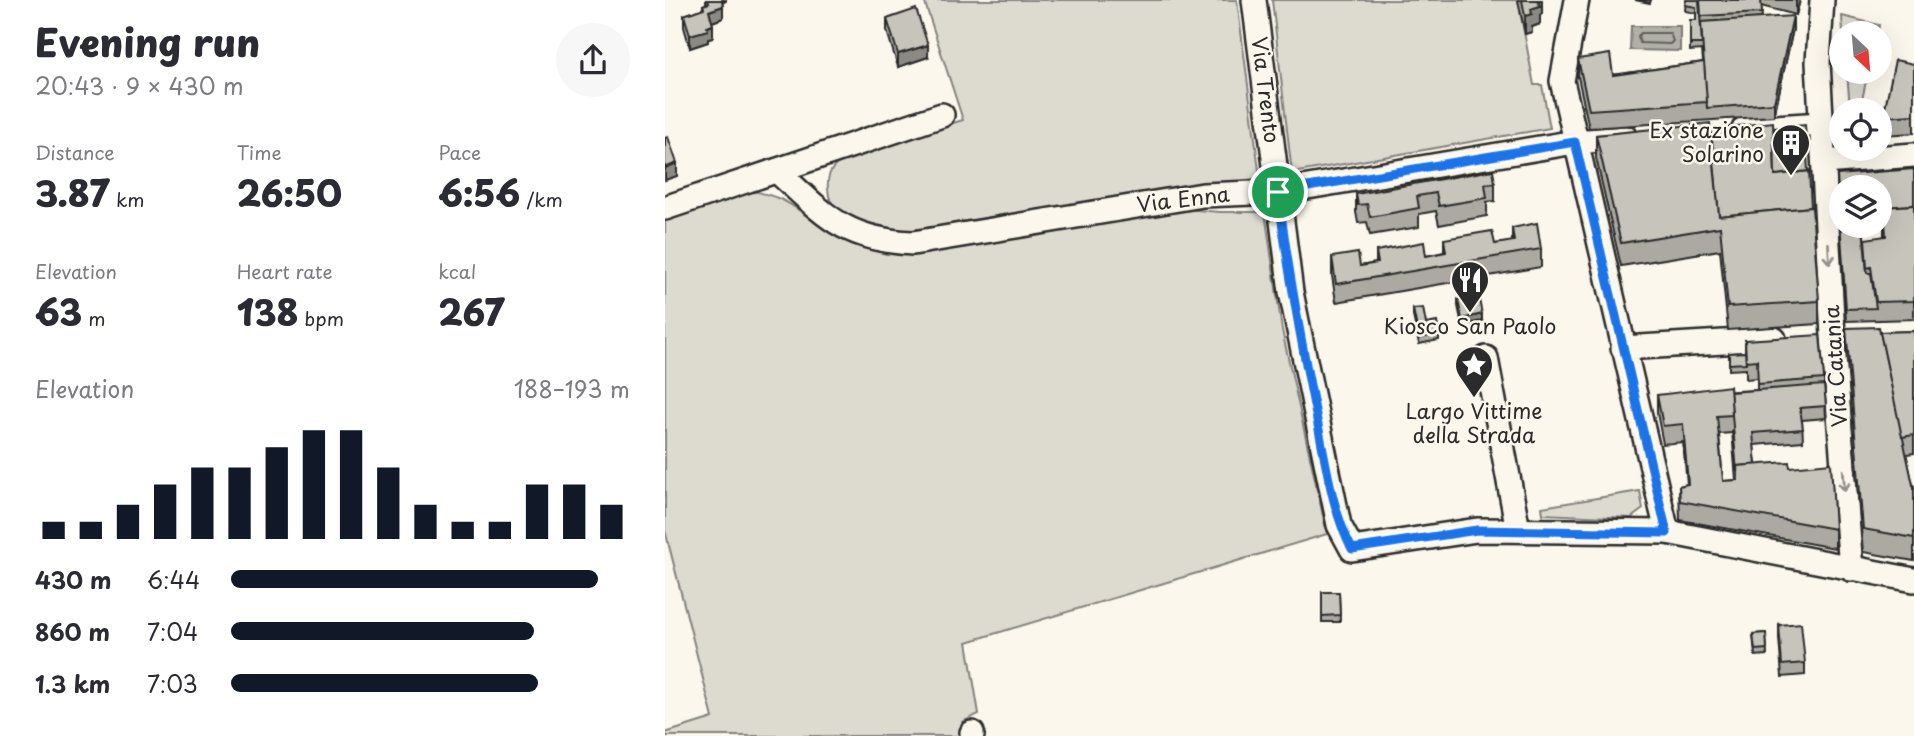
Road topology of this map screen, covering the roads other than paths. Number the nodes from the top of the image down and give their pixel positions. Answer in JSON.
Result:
{"nodes":[{"id":1,"x":1254,"y":0,"type":"edge"},
{"id":2,"x":1577,"y":0,"type":"edge"},
{"id":3,"x":1822,"y":0,"type":"edge"},
{"id":4,"x":942,"y":114,"type":"dead end"},
{"id":5,"x":1822,"y":124,"type":"junction"},
{"id":6,"x":1723,"y":131,"type":"edge"},
{"id":7,"x":1642,"y":137,"type":"edge"},
{"id":8,"x":1575,"y":142,"type":"junction"},
{"id":9,"x":1914,"y":155,"type":"edge"},
{"id":10,"x":1824,"y":162,"type":"junction"},
{"id":11,"x":777,"y":170,"type":"junction"},
{"id":12,"x":1278,"y":192,"type":"junction"},
{"id":13,"x":665,"y":208,"type":"edge"},
{"id":14,"x":1860,"y":335,"type":"edge"},
{"id":15,"x":1833,"y":336,"type":"junction"},
{"id":16,"x":1623,"y":348,"type":"junction"},
{"id":17,"x":1486,"y":358,"type":"dead end"},
{"id":18,"x":1518,"y":530,"type":"junction"},
{"id":19,"x":1667,"y":533,"type":"junction"},
{"id":20,"x":1851,"y":569,"type":"junction"},
{"id":21,"x":1914,"y":580,"type":"edge"}],
"edges":[{"from":1,"to":12,"type":"street","name":"Via Trento"},
{"from":2,"to":8,"type":"street"},
{"from":3,"to":5,"type":"street","name":"Via Catania"},
{"from":4,"to":11,"type":"street"},
{"from":5,"to":6,"type":"street"},
{"from":5,"to":10,"type":"street","name":"Via Catania"},
{"from":7,"to":8,"type":"street","name":"Via Enna"},
{"from":8,"to":12,"type":"street","name":"Via Enna"},
{"from":8,"to":16,"type":"street"},
{"from":9,"to":10,"type":"street"},
{"from":10,"to":15,"type":"street","name":"Via Catania","one_way":true},
{"from":11,"to":12,"type":"street","name":"Via Enna"},
{"from":11,"to":13,"type":"street"},
{"from":12,"to":18,"type":"street","name":"Via Trento"},
{"from":14,"to":15,"type":"street"},
{"from":15,"to":16,"type":"street"},
{"from":15,"to":20,"type":"street","name":"Via Catania","one_way":true},
{"from":16,"to":19,"type":"street"},
{"from":17,"to":18,"type":"street"},
{"from":18,"to":19,"type":"street"},
{"from":19,"to":20,"type":"street"},
{"from":20,"to":21,"type":"street"}]}
